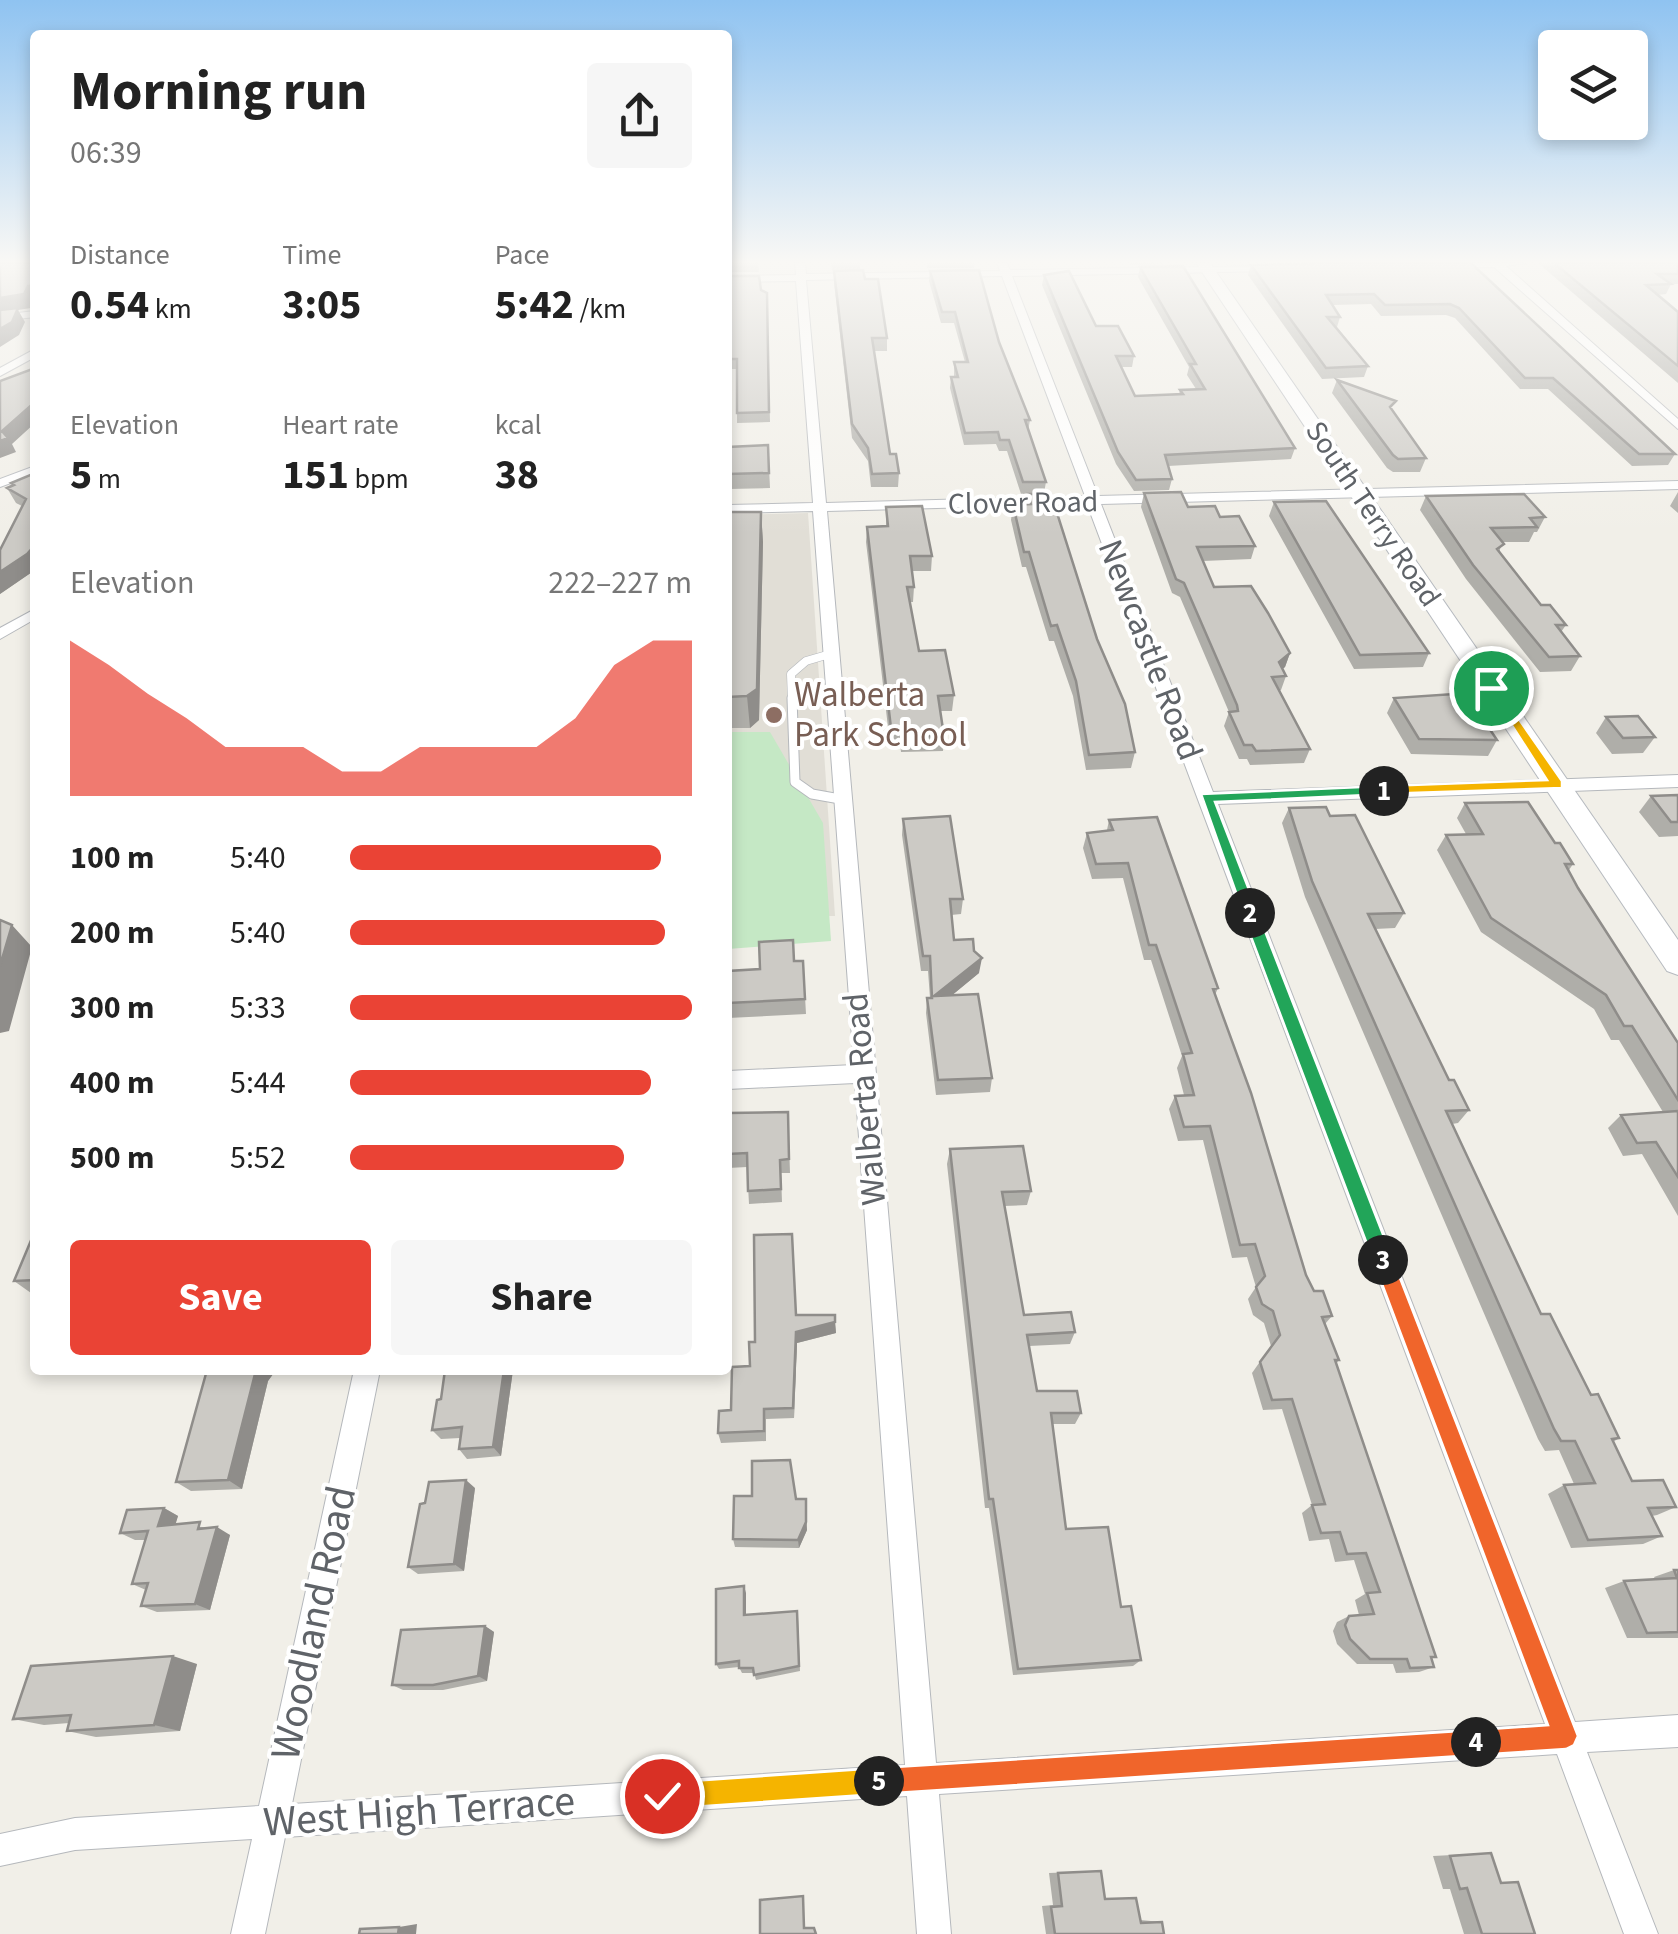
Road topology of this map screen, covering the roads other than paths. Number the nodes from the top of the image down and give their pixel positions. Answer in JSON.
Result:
{"nodes":[{"id":1,"x":808,"y":353,"type":"edge"},
{"id":2,"x":1036,"y":353,"type":"edge"},
{"id":3,"x":1264,"y":353,"type":"edge"},
{"id":4,"x":1597,"y":353,"type":"edge"},
{"id":5,"x":30,"y":355,"type":"edge"},
{"id":6,"x":0,"y":373,"type":"edge"},
{"id":7,"x":1678,"y":425,"type":"edge"},
{"id":8,"x":30,"y":472,"type":"edge"},
{"id":9,"x":0,"y":482,"type":"edge"},
{"id":10,"x":1678,"y":485,"type":"edge"},
{"id":11,"x":1359,"y":494,"type":"junction"},
{"id":12,"x":1093,"y":502,"type":"junction"},
{"id":13,"x":820,"y":508,"type":"junction"},
{"id":14,"x":732,"y":510,"type":"edge"},
{"id":15,"x":30,"y":616,"type":"edge"},
{"id":16,"x":0,"y":634,"type":"edge"},
{"id":17,"x":830,"y":654,"type":"junction"},
{"id":18,"x":1678,"y":781,"type":"edge"},
{"id":19,"x":1557,"y":784,"type":"junction"},
{"id":20,"x":1206,"y":798,"type":"junction"},
{"id":21,"x":840,"y":799,"type":"junction"},
{"id":22,"x":1678,"y":963,"type":"edge"},
{"id":23,"x":863,"y":1074,"type":"junction"},
{"id":24,"x":732,"y":1080,"type":"edge"},
{"id":25,"x":366,"y":1375,"type":"edge"},
{"id":26,"x":1678,"y":1731,"type":"edge"},
{"id":27,"x":1566,"y":1736,"type":"junction"},
{"id":28,"x":922,"y":1778,"type":"junction"},
{"id":29,"x":272,"y":1822,"type":"junction"},
{"id":30,"x":0,"y":1850,"type":"edge"},
{"id":31,"x":248,"y":1934,"type":"edge"},
{"id":32,"x":934,"y":1934,"type":"edge"},
{"id":33,"x":1641,"y":1934,"type":"edge"}],
"edges":[{"from":1,"to":13,"type":"street","name":"Walberta Road"},
{"from":2,"to":12,"type":"street","name":"Newcastle Road"},
{"from":3,"to":11,"type":"street","name":"South Terry Road"},
{"from":4,"to":7,"type":"street"},
{"from":5,"to":6,"type":"street"},
{"from":8,"to":9,"type":"street"},
{"from":10,"to":11,"type":"street","name":"Clover Road"},
{"from":11,"to":12,"type":"street","name":"Clover Road"},
{"from":11,"to":19,"type":"street","name":"South Terry Road"},
{"from":12,"to":13,"type":"street","name":"Clover Road"},
{"from":12,"to":20,"type":"street","name":"Newcastle Road"},
{"from":13,"to":14,"type":"street","name":"Clover Road"},
{"from":13,"to":17,"type":"street","name":"Walberta Road"},
{"from":15,"to":16,"type":"street"},
{"from":17,"to":21,"type":"street","name":"Walberta Road"},
{"from":17,"to":21,"type":"lane"},
{"from":18,"to":19,"type":"street"},
{"from":19,"to":20,"type":"street"},
{"from":19,"to":22,"type":"street","name":"South Terry Road"},
{"from":20,"to":27,"type":"street","name":"Newcastle Road"},
{"from":21,"to":23,"type":"street","name":"Walberta Road"},
{"from":23,"to":24,"type":"street"},
{"from":23,"to":28,"type":"street","name":"Walberta Road"},
{"from":25,"to":29,"type":"street","name":"Woodland Road"},
{"from":26,"to":27,"type":"street","name":"West High Terrace"},
{"from":27,"to":28,"type":"street","name":"West High Terrace"},
{"from":27,"to":33,"type":"street","name":"Newcastle Road"},
{"from":28,"to":29,"type":"street","name":"West High Terrace"},
{"from":28,"to":32,"type":"street","name":"Walberta Road"},
{"from":29,"to":30,"type":"street","name":"West High Terrace"},
{"from":29,"to":31,"type":"street","name":"Woodland Road"}]}
